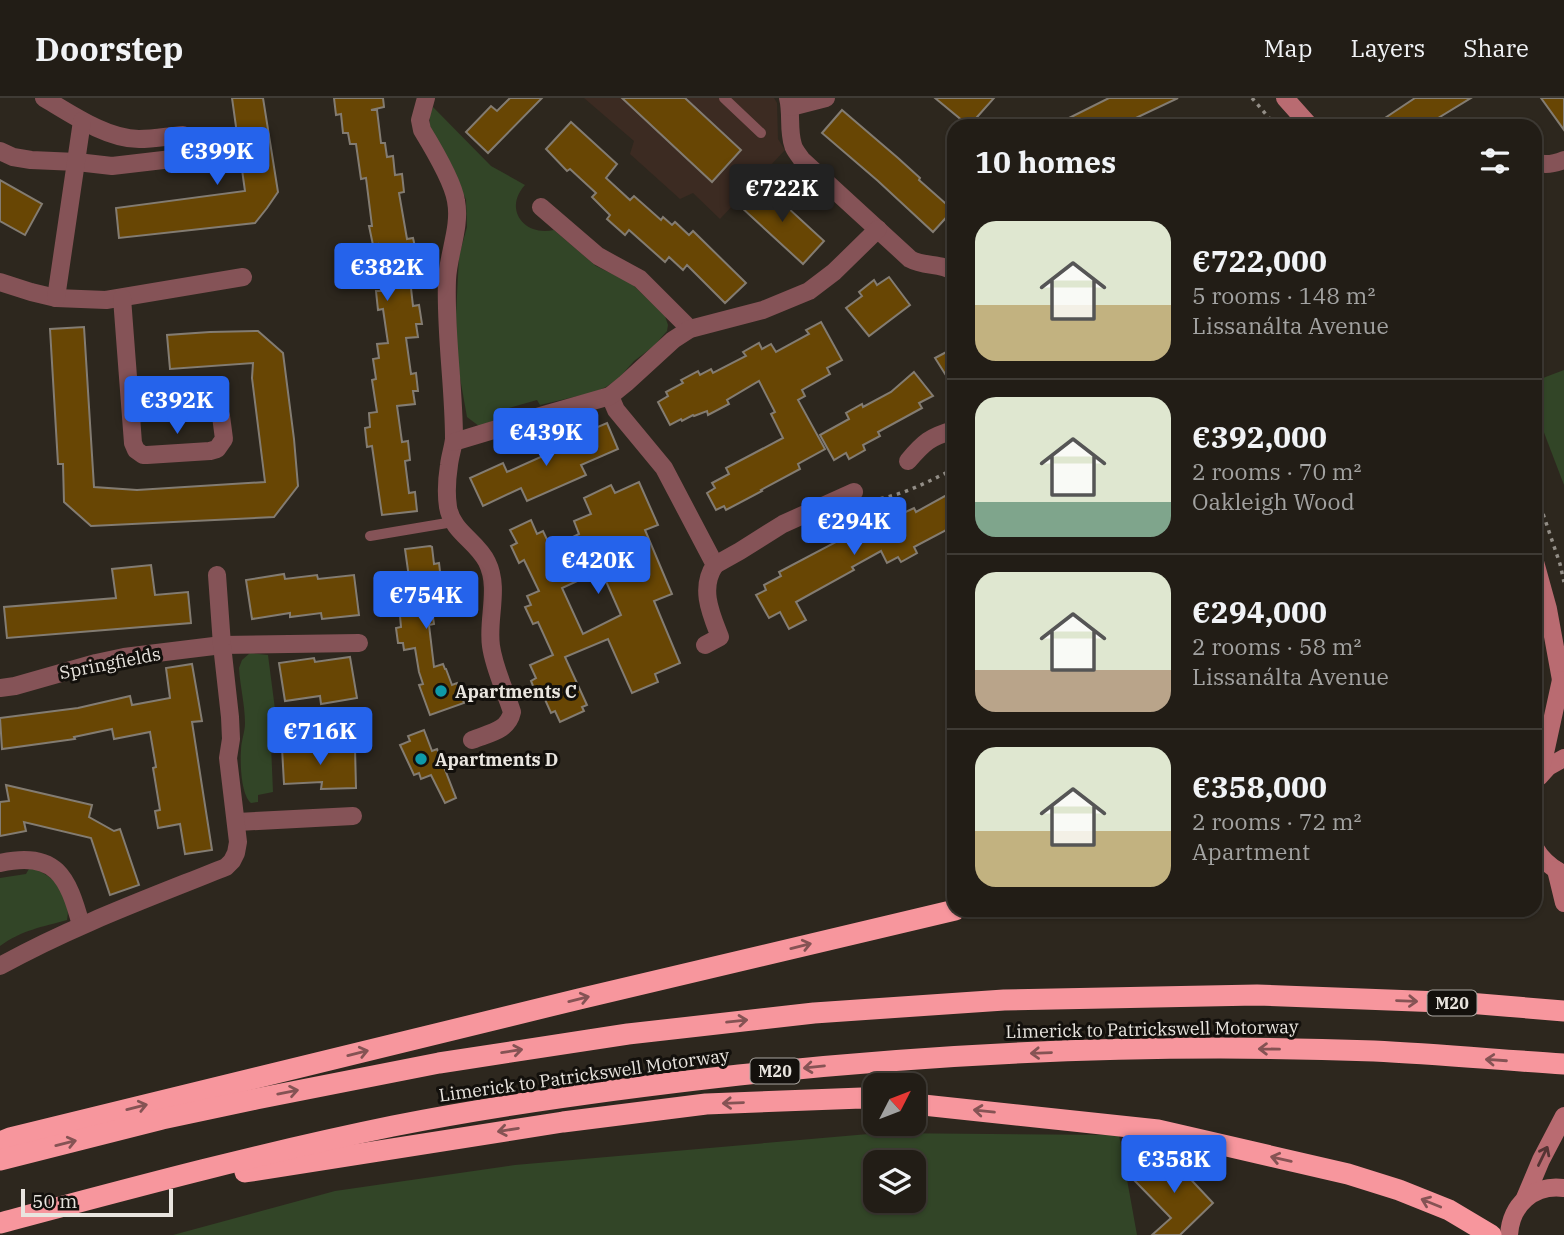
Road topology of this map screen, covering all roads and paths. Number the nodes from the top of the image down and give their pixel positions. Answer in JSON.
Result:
{"nodes":[{"id":1,"x":44,"y":98,"type":"edge"},
{"id":2,"x":426,"y":98,"type":"edge"},
{"id":3,"x":724,"y":98,"type":"edge"},
{"id":4,"x":826,"y":98,"type":"edge"},
{"id":5,"x":1252,"y":98,"type":"edge"},
{"id":6,"x":1285,"y":98,"type":"edge"},
{"id":7,"x":789,"y":103,"type":"edge"},
{"id":8,"x":1270,"y":119,"type":"edge"},
{"id":9,"x":1304,"y":119,"type":"edge"},
{"id":10,"x":82,"y":121,"type":"junction"},
{"id":11,"x":761,"y":133,"type":"dead end"},
{"id":12,"x":0,"y":150,"type":"edge"},
{"id":13,"x":1564,"y":160,"type":"edge"},
{"id":14,"x":77,"y":162,"type":"junction"},
{"id":15,"x":1542,"y":164,"type":"edge"},
{"id":16,"x":541,"y":207,"type":"dead end"},
{"id":17,"x":878,"y":229,"type":"junction"},
{"id":18,"x":947,"y":267,"type":"edge"},
{"id":19,"x":243,"y":277,"type":"dead end"},
{"id":20,"x":0,"y":282,"type":"edge"},
{"id":21,"x":56,"y":298,"type":"junction"},
{"id":22,"x":122,"y":298,"type":"junction"},
{"id":23,"x":690,"y":329,"type":"junction"},
{"id":24,"x":610,"y":396,"type":"junction"},
{"id":25,"x":131,"y":414,"type":"junction"},
{"id":26,"x":947,"y":432,"type":"edge"},
{"id":27,"x":454,"y":442,"type":"junction"},
{"id":28,"x":908,"y":461,"type":"dead end"},
{"id":29,"x":947,"y":472,"type":"edge"},
{"id":30,"x":854,"y":492,"type":"dead end"},
{"id":31,"x":872,"y":500,"type":"dead end"},
{"id":32,"x":1542,"y":511,"type":"edge"},
{"id":33,"x":453,"y":522,"type":"junction"},
{"id":34,"x":370,"y":536,"type":"dead end"},
{"id":35,"x":715,"y":565,"type":"junction"},
{"id":36,"x":217,"y":575,"type":"dead end"},
{"id":37,"x":1564,"y":582,"type":"edge"},
{"id":38,"x":1542,"y":587,"type":"edge"},
{"id":39,"x":359,"y":643,"type":"dead end"},
{"id":40,"x":222,"y":645,"type":"junction"},
{"id":41,"x":705,"y":645,"type":"dead end"},
{"id":42,"x":1562,"y":684,"type":"edge"},
{"id":43,"x":0,"y":688,"type":"edge"},
{"id":44,"x":472,"y":740,"type":"dead end"},
{"id":45,"x":1564,"y":758,"type":"edge"},
{"id":46,"x":1542,"y":762,"type":"edge"},
{"id":47,"x":1542,"y":774,"type":"edge"},
{"id":48,"x":353,"y":816,"type":"dead end"},
{"id":49,"x":237,"y":822,"type":"junction"},
{"id":50,"x":1542,"y":858,"type":"edge"},
{"id":51,"x":0,"y":863,"type":"edge"},
{"id":52,"x":1560,"y":872,"type":"edge"},
{"id":53,"x":1564,"y":904,"type":"edge"},
{"id":54,"x":947,"y":912,"type":"edge"},
{"id":55,"x":81,"y":925,"type":"junction"},
{"id":56,"x":0,"y":966,"type":"edge"},
{"id":57,"x":1564,"y":1010,"type":"edge"},
{"id":58,"x":1564,"y":1065,"type":"edge"},
{"id":59,"x":863,"y":1098,"type":"edge"},
{"id":60,"x":926,"y":1105,"type":"edge"},
{"id":61,"x":1564,"y":1116,"type":"edge"},
{"id":62,"x":0,"y":1142,"type":"edge"},
{"id":63,"x":0,"y":1160,"type":"edge"},
{"id":64,"x":1564,"y":1188,"type":"edge"},
{"id":65,"x":1525,"y":1198,"type":"junction"},
{"id":66,"x":0,"y":1224,"type":"edge"},
{"id":67,"x":1491,"y":1235,"type":"edge"},
{"id":68,"x":1509,"y":1235,"type":"edge"}],
"edges":[{"from":1,"to":10,"type":"street"},
{"from":2,"to":27,"type":"street"},
{"from":3,"to":11,"type":"lane"},
{"from":4,"to":7,"type":"street"},
{"from":5,"to":8,"type":"path"},
{"from":6,"to":9,"type":"main road"},
{"from":7,"to":17,"type":"street"},
{"from":10,"to":14,"type":"street"},
{"from":10,"to":14,"type":"street"},
{"from":12,"to":14,"type":"street"},
{"from":13,"to":15,"type":"street"},
{"from":14,"to":21,"type":"street"},
{"from":16,"to":23,"type":"street"},
{"from":17,"to":18,"type":"street"},
{"from":17,"to":23,"type":"street"},
{"from":19,"to":22,"type":"street"},
{"from":20,"to":21,"type":"street"},
{"from":21,"to":22,"type":"street"},
{"from":22,"to":25,"type":"street"},
{"from":23,"to":24,"type":"street"},
{"from":24,"to":27,"type":"street"},
{"from":24,"to":35,"type":"street"},
{"from":25,"to":25,"type":"street"},
{"from":26,"to":28,"type":"street"},
{"from":27,"to":33,"type":"street"},
{"from":29,"to":31,"type":"path"},
{"from":30,"to":35,"type":"street"},
{"from":32,"to":37,"type":"path"},
{"from":33,"to":34,"type":"lane"},
{"from":33,"to":44,"type":"street"},
{"from":35,"to":41,"type":"street"},
{"from":36,"to":40,"type":"street"},
{"from":38,"to":42,"type":"main road"},
{"from":39,"to":40,"type":"street","name":"Springfields"},
{"from":40,"to":43,"type":"street","name":"Springfields"},
{"from":40,"to":49,"type":"street"},
{"from":42,"to":46,"type":"main road"},
{"from":45,"to":47,"type":"main road"},
{"from":48,"to":49,"type":"street"},
{"from":49,"to":55,"type":"street"},
{"from":50,"to":52,"type":"main road"},
{"from":51,"to":55,"type":"street"},
{"from":52,"to":53,"type":"main road"},
{"from":62,"to":54,"type":"highway","one_way":true},
{"from":55,"to":56,"type":"street"},
{"from":63,"to":57,"type":"highway","name":"Limerick to Patrickswell Motorway","number":"M20","one_way":true},
{"from":58,"to":66,"type":"highway","name":"Limerick to Patrickswell Motorway","number":"M20","one_way":true},
{"from":59,"to":66,"type":"highway","number":"M20","one_way":true},
{"from":67,"to":60,"type":"highway","one_way":true},
{"from":65,"to":61,"type":"main road","one_way":true},
{"from":64,"to":65,"type":"main road"},
{"from":65,"to":68,"type":"main road"}]}
